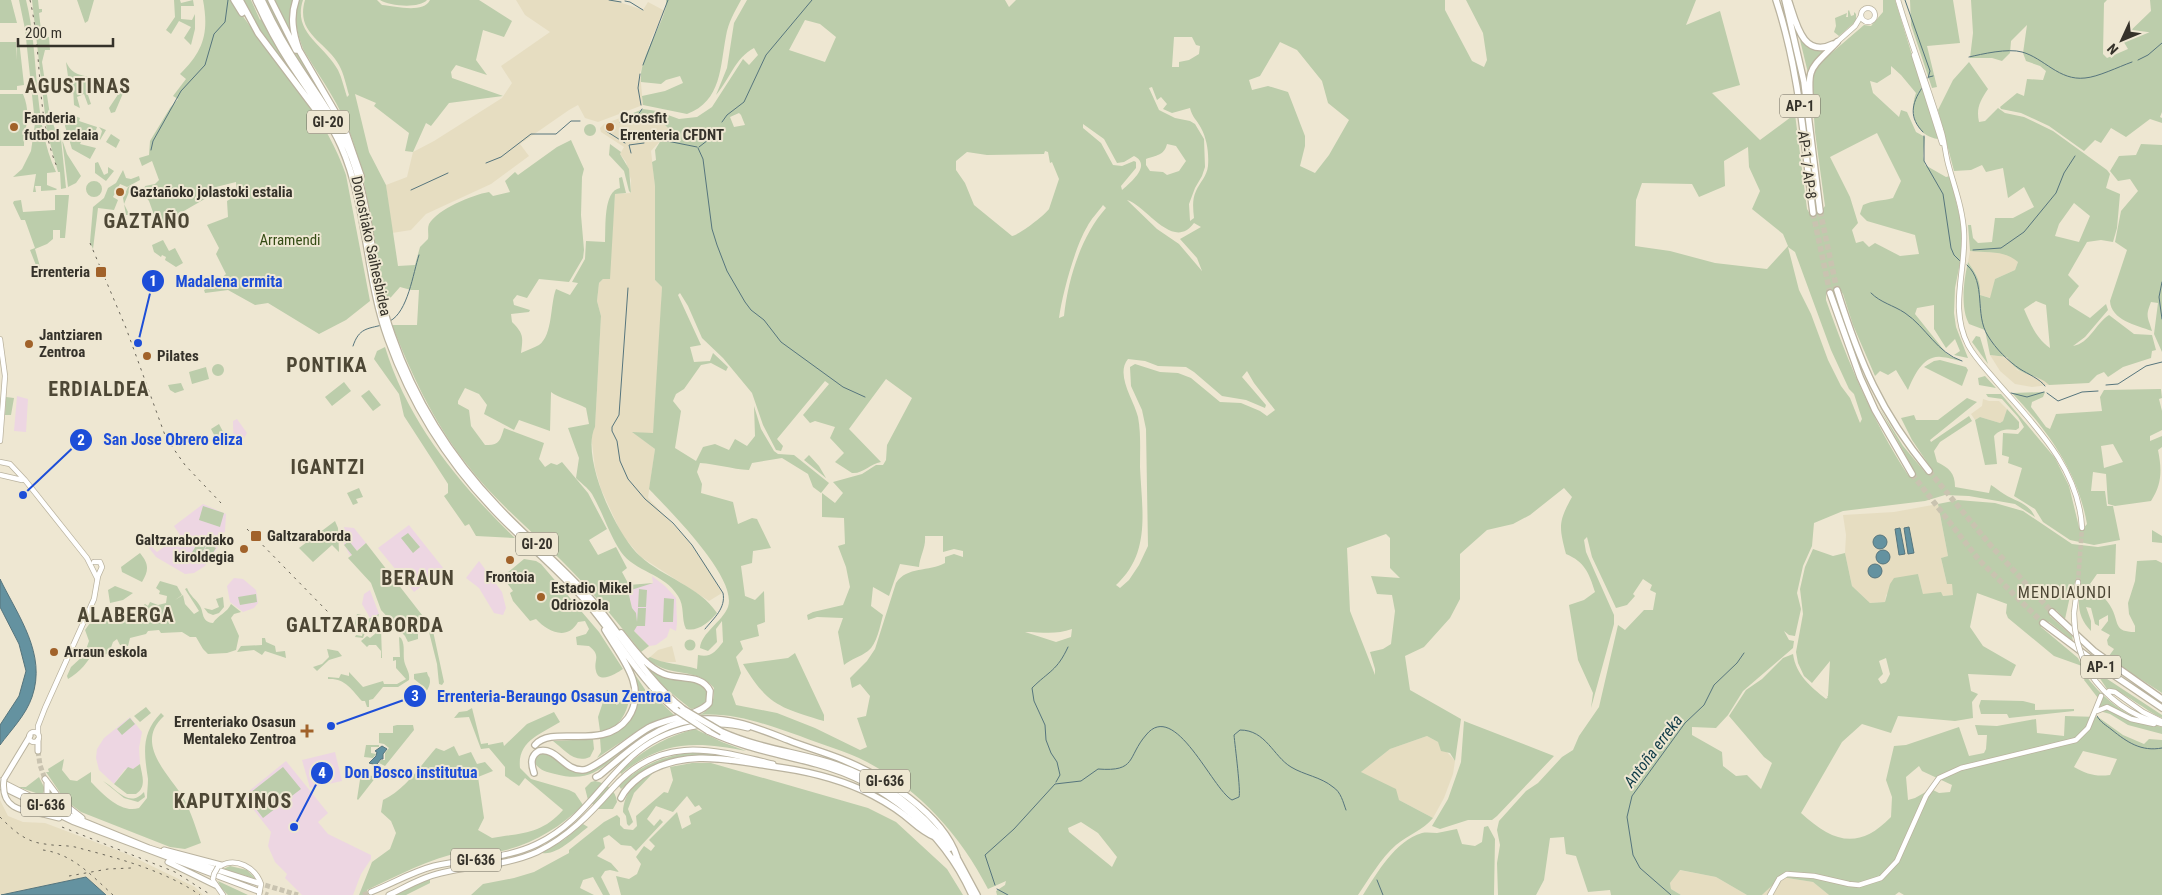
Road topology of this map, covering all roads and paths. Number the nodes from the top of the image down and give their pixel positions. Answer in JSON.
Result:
{"nodes":[{"id":1,"x":238,"y":0,"type":"edge"},
{"id":2,"x":256,"y":0,"type":"edge"},
{"id":3,"x":262,"y":0,"type":"edge"},
{"id":4,"x":270,"y":0,"type":"edge"},
{"id":5,"x":296,"y":0,"type":"edge"},
{"id":6,"x":1776,"y":0,"type":"edge"},
{"id":7,"x":1786,"y":0,"type":"edge"},
{"id":8,"x":1898,"y":0,"type":"edge"},
{"id":9,"x":1861,"y":16,"type":"junction"},
{"id":10,"x":1866,"y":22,"type":"junction"},
{"id":11,"x":1855,"y":26,"type":"junction"},
{"id":12,"x":1837,"y":42,"type":"junction"},
{"id":13,"x":314,"y":76,"type":"junction"},
{"id":14,"x":1813,"y":156,"type":"junction"},
{"id":15,"x":352,"y":178,"type":"junction"},
{"id":16,"x":1820,"y":211,"type":"tunnel mouth"},
{"id":17,"x":1813,"y":214,"type":"tunnel mouth"},
{"id":18,"x":367,"y":220,"type":"junction"},
{"id":19,"x":370,"y":256,"type":"junction"},
{"id":20,"x":1837,"y":290,"type":"tunnel mouth"},
{"id":21,"x":1830,"y":293,"type":"tunnel mouth"},
{"id":22,"x":0,"y":339,"type":"edge"},
{"id":23,"x":403,"y":369,"type":"junction"},
{"id":24,"x":0,"y":441,"type":"edge"},
{"id":25,"x":1,"y":461,"type":"edge"},
{"id":26,"x":13,"y":468,"type":"junction"},
{"id":27,"x":1929,"y":471,"type":"tunnel mouth"},
{"id":28,"x":1912,"y":474,"type":"tunnel mouth"},
{"id":29,"x":0,"y":475,"type":"edge"},
{"id":30,"x":9,"y":476,"type":"junction"},
{"id":31,"x":26,"y":482,"type":"junction"},
{"id":32,"x":2082,"y":528,"type":"tunnel mouth"},
{"id":33,"x":2078,"y":582,"type":"tunnel mouth"},
{"id":34,"x":592,"y":600,"type":"junction"},
{"id":35,"x":2052,"y":612,"type":"tunnel mouth"},
{"id":36,"x":595,"y":613,"type":"junction"},
{"id":37,"x":2043,"y":623,"type":"tunnel mouth"},
{"id":38,"x":2109,"y":691,"type":"dead end"},
{"id":39,"x":2101,"y":696,"type":"dead end"},
{"id":40,"x":2162,"y":699,"type":"edge"},
{"id":41,"x":2162,"y":708,"type":"edge"},
{"id":42,"x":2096,"y":712,"type":"junction"},
{"id":43,"x":2162,"y":723,"type":"edge"},
{"id":44,"x":38,"y":726,"type":"junction"},
{"id":45,"x":31,"y":734,"type":"junction"},
{"id":46,"x":38,"y":734,"type":"junction"},
{"id":47,"x":786,"y":740,"type":"junction"},
{"id":48,"x":536,"y":745,"type":"dead end"},
{"id":49,"x":780,"y":766,"type":"junction"},
{"id":50,"x":534,"y":773,"type":"dead end"},
{"id":51,"x":596,"y":777,"type":"dead end"},
{"id":52,"x":2,"y":780,"type":"edge"},
{"id":53,"x":0,"y":786,"type":"edge"},
{"id":54,"x":23,"y":794,"type":"junction"},
{"id":55,"x":620,"y":798,"type":"dead end"},
{"id":56,"x":74,"y":822,"type":"junction"},
{"id":57,"x":93,"y":825,"type":"junction"},
{"id":58,"x":935,"y":837,"type":"junction"},
{"id":59,"x":149,"y":848,"type":"junction"},
{"id":60,"x":143,"y":850,"type":"junction"},
{"id":61,"x":957,"y":857,"type":"junction"},
{"id":62,"x":220,"y":866,"type":"junction"},
{"id":63,"x":214,"y":882,"type":"junction"},
{"id":64,"x":258,"y":883,"type":"tunnel mouth"},
{"id":65,"x":371,"y":892,"type":"dead end"},
{"id":66,"x":258,"y":893,"type":"edge"},
{"id":67,"x":1773,"y":894,"type":"edge"},
{"id":68,"x":223,"y":895,"type":"edge"},
{"id":69,"x":389,"y":895,"type":"edge"},
{"id":70,"x":972,"y":895,"type":"edge"},
{"id":71,"x":978,"y":895,"type":"edge"}],
"edges":[{"from":1,"to":15,"type":"highway"},
{"from":2,"to":15,"type":"highway","name":"Donostiako Saihesbidea","number":"GI-20"},
{"from":3,"to":18,"type":"highway","name":"Donostiako Saihesbidea","number":"GI-20"},
{"from":4,"to":13,"type":"highway"},
{"from":5,"to":13,"type":"highway"},
{"from":6,"to":17,"type":"highway","name":"AP-1 / AP-8","number":"AP-1"},
{"from":7,"to":12,"type":"highway"},
{"from":7,"to":14,"type":"highway","name":"AP-1 / AP-8","number":"AP-1"},
{"from":8,"to":32,"type":"main road"},
{"from":9,"to":10,"type":"main road"},
{"from":9,"to":10,"type":"main road"},
{"from":9,"to":11,"type":"main road"},
{"from":10,"to":11,"type":"main road"},
{"from":11,"to":12,"type":"main road"},
{"from":12,"to":14,"type":"highway"},
{"from":13,"to":18,"type":"highway"},
{"from":14,"to":16,"type":"highway","name":"AP-1 / AP-8","number":"AP-1"},
{"from":15,"to":19,"type":"highway","name":"Donostiako Saihesbidea","number":"GI-20"},
{"from":18,"to":19,"type":"highway","name":"Donostiako Saihesbidea","number":"GI-20"},
{"from":19,"to":23,"type":"highway","name":"Donostiako Saihesbidea","number":"GI-20"},
{"from":20,"to":27,"type":"highway"},
{"from":21,"to":28,"type":"highway"},
{"from":22,"to":24,"type":"main road"},
{"from":23,"to":34,"type":"highway","name":"Donostiako Saihesbidea","number":"GI-20"},
{"from":23,"to":36,"type":"highway","name":"Donostiako Saihesbidea","number":"GI-20"},
{"from":25,"to":26,"type":"main road"},
{"from":26,"to":30,"type":"main road"},
{"from":26,"to":31,"type":"main road"},
{"from":29,"to":30,"type":"main road"},
{"from":30,"to":31,"type":"main road"},
{"from":31,"to":44,"type":"main road"},
{"from":33,"to":43,"type":"main road","bridge":true},
{"from":34,"to":50,"type":"highway"},
{"from":34,"to":61,"type":"highway","name":"Donostiako Saihesbidea","number":"GI-20","bridge":true},
{"from":35,"to":40,"type":"highway","number":"AP-1"},
{"from":36,"to":48,"type":"highway"},
{"from":36,"to":58,"type":"highway","name":"Donostiako Saihesbidea","number":"GI-20","bridge":true},
{"from":37,"to":41,"type":"highway","number":"AP-1"},
{"from":38,"to":43,"type":"main road"},
{"from":39,"to":42,"type":"main road"},
{"from":42,"to":43,"type":"main road"},
{"from":42,"to":67,"type":"main road"},
{"from":44,"to":45,"type":"main road"},
{"from":44,"to":46,"type":"main road"},
{"from":45,"to":46,"type":"main road"},
{"from":45,"to":46,"type":"main road"},
{"from":45,"to":52,"type":"main road"},
{"from":47,"to":51,"type":"highway"},
{"from":47,"to":61,"type":"highway","number":"GI-636"},
{"from":47,"to":65,"type":"main road","number":"GI-636"},
{"from":49,"to":55,"type":"highway"},
{"from":49,"to":58,"type":"highway"},
{"from":49,"to":69,"type":"main road","number":"GI-636"},
{"from":52,"to":54,"type":"main road","number":"GI-636"},
{"from":52,"to":56,"type":"main road","bridge":true},
{"from":53,"to":56,"type":"main road","number":"GI-636"},
{"from":54,"to":57,"type":"main road","number":"GI-636"},
{"from":54,"to":57,"type":"main road"},
{"from":56,"to":60,"type":"main road","number":"GI-636"},
{"from":57,"to":59,"type":"main road","number":"GI-636"},
{"from":58,"to":70,"type":"highway","number":"GI-20"},
{"from":59,"to":62,"type":"main road"},
{"from":59,"to":64,"type":"main road","number":"GI-636"},
{"from":60,"to":63,"type":"main road"},
{"from":60,"to":66,"type":"main road","number":"GI-636"},
{"from":61,"to":71,"type":"highway","name":"Donostiako Saihesbidea","number":"GI-20"},
{"from":62,"to":63,"type":"main road","bridge":true},
{"from":62,"to":66,"type":"main road"},
{"from":63,"to":68,"type":"main road"}]}
